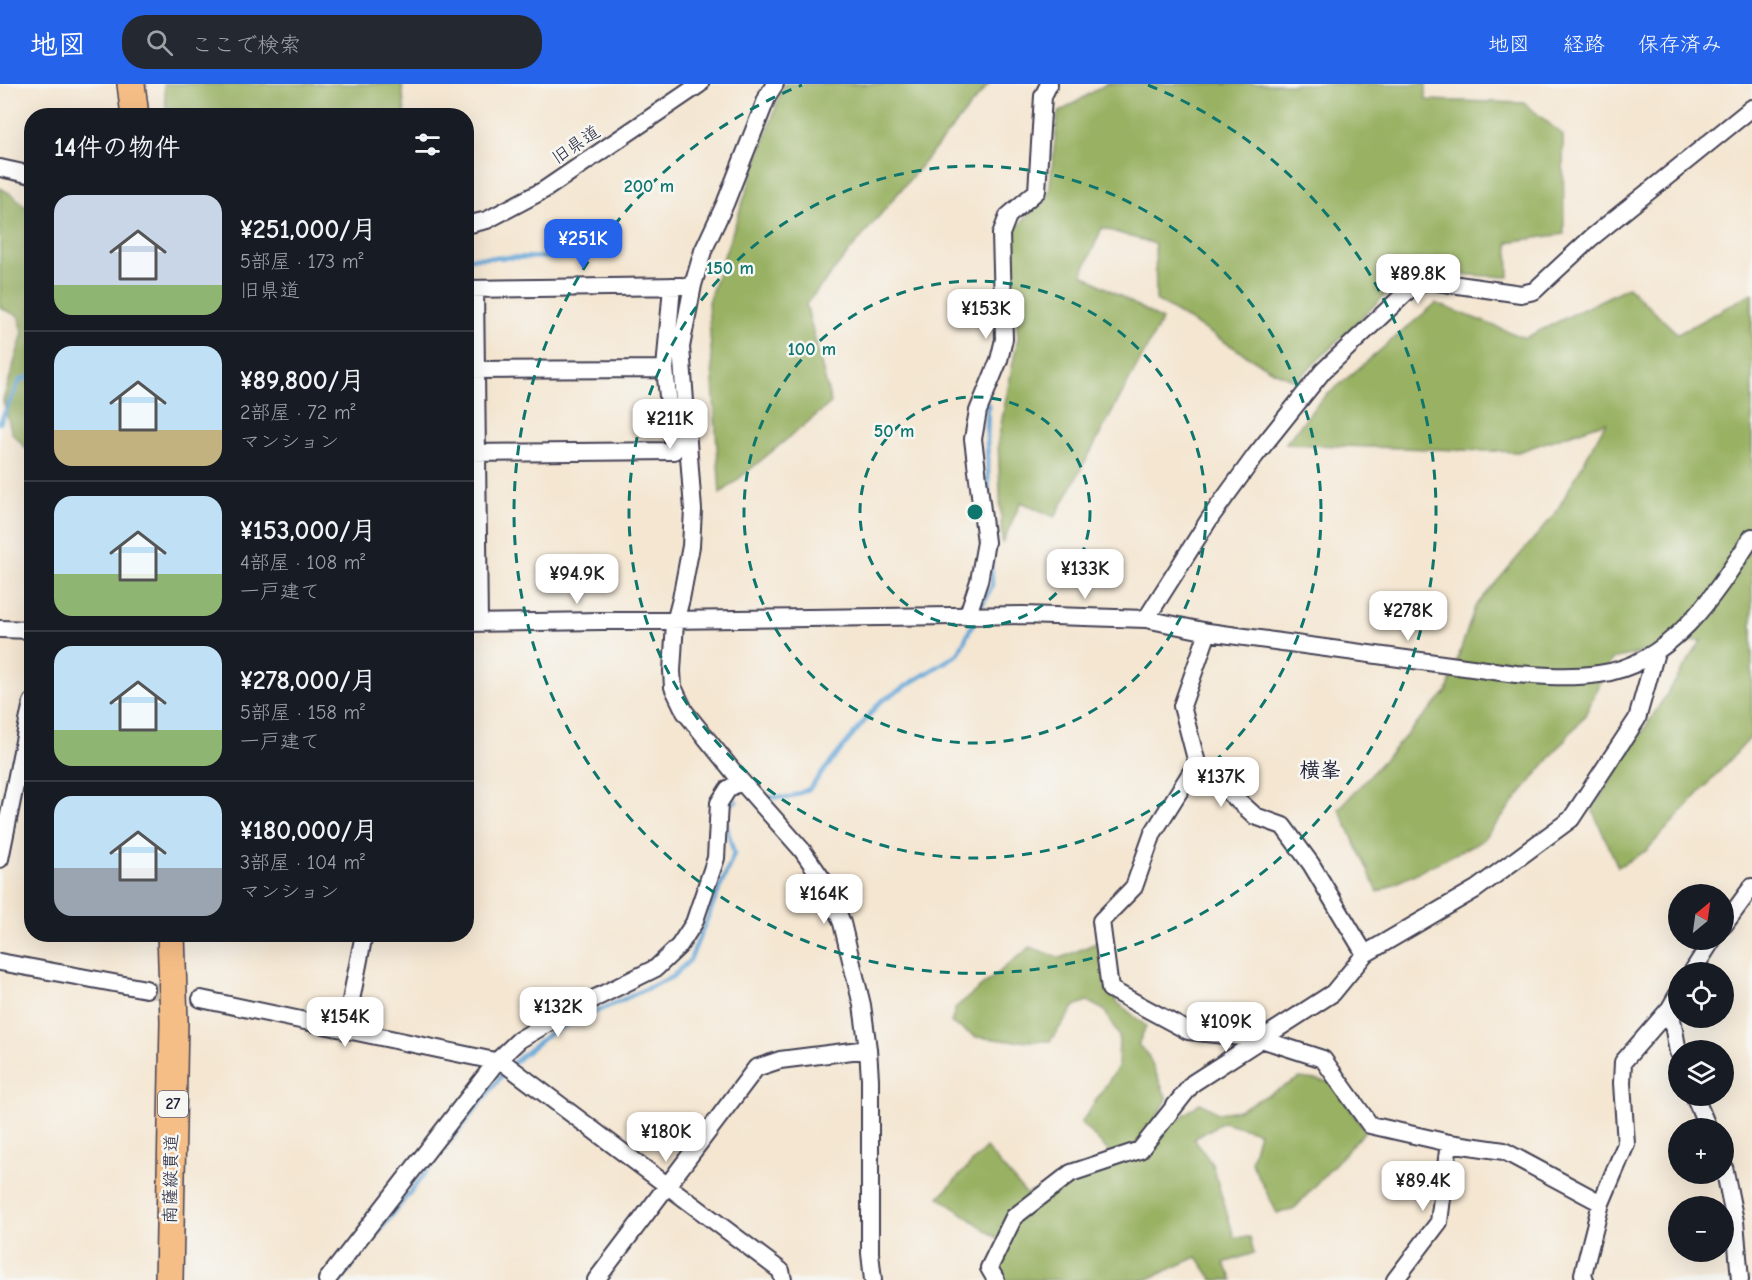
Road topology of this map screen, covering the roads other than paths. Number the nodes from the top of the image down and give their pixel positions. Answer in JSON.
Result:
{"nodes":[{"id":1,"x":132,"y":84,"type":"edge"},
{"id":2,"x":700,"y":84,"type":"edge"},
{"id":3,"x":775,"y":84,"type":"edge"},
{"id":4,"x":1049,"y":84,"type":"edge"},
{"id":5,"x":134,"y":108,"type":"edge"},
{"id":6,"x":1752,"y":108,"type":"edge"},
{"id":7,"x":0,"y":168,"type":"edge"},
{"id":8,"x":24,"y":173,"type":"edge"},
{"id":9,"x":474,"y":223,"type":"edge"},
{"id":10,"x":693,"y":285,"type":"junction"},
{"id":11,"x":672,"y":286,"type":"junction"},
{"id":12,"x":474,"y":289,"type":"edge"},
{"id":13,"x":474,"y":369,"type":"edge"},
{"id":14,"x":665,"y":369,"type":"junction"},
{"id":15,"x":474,"y":453,"type":"edge"},
{"id":16,"x":1752,"y":537,"type":"edge"},
{"id":17,"x":975,"y":617,"type":"junction"},
{"id":18,"x":1146,"y":619,"type":"junction"},
{"id":19,"x":675,"y":622,"type":"junction"},
{"id":20,"x":474,"y":623,"type":"edge"},
{"id":21,"x":0,"y":629,"type":"edge"},
{"id":22,"x":24,"y":630,"type":"edge"},
{"id":23,"x":1209,"y":632,"type":"junction"},
{"id":24,"x":1656,"y":652,"type":"junction"},
{"id":25,"x":24,"y":741,"type":"edge"},
{"id":26,"x":1197,"y":763,"type":"junction"},
{"id":27,"x":741,"y":781,"type":"junction"},
{"id":28,"x":0,"y":859,"type":"edge"},
{"id":29,"x":1752,"y":887,"type":"edge"},
{"id":30,"x":1734,"y":912,"type":"edge"},
{"id":31,"x":171,"y":942,"type":"edge"},
{"id":32,"x":362,"y":942,"type":"edge"},
{"id":33,"x":1365,"y":954,"type":"junction"},
{"id":34,"x":0,"y":962,"type":"edge"},
{"id":35,"x":147,"y":989,"type":"tunnel mouth"},
{"id":36,"x":201,"y":999,"type":"tunnel mouth"},
{"id":37,"x":1668,"y":1008,"type":"edge"},
{"id":38,"x":345,"y":1031,"type":"junction"},
{"id":39,"x":1261,"y":1039,"type":"junction"},
{"id":40,"x":868,"y":1049,"type":"junction"},
{"id":41,"x":504,"y":1064,"type":"junction"},
{"id":42,"x":1449,"y":1143,"type":"junction"},
{"id":43,"x":1727,"y":1184,"type":"edge"},
{"id":44,"x":668,"y":1186,"type":"junction"},
{"id":45,"x":1601,"y":1203,"type":"junction"},
{"id":46,"x":169,"y":1276,"type":"edge"},
{"id":47,"x":327,"y":1280,"type":"edge"},
{"id":48,"x":596,"y":1280,"type":"edge"},
{"id":49,"x":783,"y":1280,"type":"edge"},
{"id":50,"x":873,"y":1280,"type":"edge"},
{"id":51,"x":996,"y":1280,"type":"edge"},
{"id":52,"x":1395,"y":1280,"type":"edge"},
{"id":53,"x":1585,"y":1280,"type":"edge"},
{"id":54,"x":1740,"y":1280,"type":"edge"}],
"edges":[{"from":1,"to":5,"type":"main road"},
{"from":2,"to":9,"type":"street","name":"旧県道"},
{"from":3,"to":10,"type":"street"},
{"from":4,"to":17,"type":"street"},
{"from":6,"to":18,"type":"street"},
{"from":7,"to":8,"type":"street"},
{"from":10,"to":11,"type":"street"},
{"from":10,"to":19,"type":"street"},
{"from":11,"to":12,"type":"street"},
{"from":11,"to":14,"type":"street"},
{"from":13,"to":14,"type":"street"},
{"from":14,"to":15,"type":"street"},
{"from":16,"to":24,"type":"street"},
{"from":17,"to":18,"type":"street"},
{"from":17,"to":19,"type":"street"},
{"from":18,"to":23,"type":"street"},
{"from":19,"to":20,"type":"street"},
{"from":19,"to":27,"type":"street"},
{"from":21,"to":22,"type":"street"},
{"from":23,"to":24,"type":"street"},
{"from":23,"to":26,"type":"street"},
{"from":24,"to":33,"type":"street"},
{"from":25,"to":28,"type":"street"},
{"from":26,"to":33,"type":"street"},
{"from":26,"to":39,"type":"street"},
{"from":27,"to":40,"type":"street"},
{"from":27,"to":41,"type":"street"},
{"from":29,"to":30,"type":"street"},
{"from":31,"to":46,"type":"main road","name":"南薩縦貫道","number":"27"},
{"from":32,"to":38,"type":"street"},
{"from":33,"to":39,"type":"street"},
{"from":34,"to":35,"type":"street"},
{"from":36,"to":38,"type":"street"},
{"from":37,"to":45,"type":"street"},
{"from":38,"to":41,"type":"street"},
{"from":39,"to":42,"type":"street"},
{"from":39,"to":51,"type":"street"},
{"from":40,"to":44,"type":"street"},
{"from":40,"to":50,"type":"street"},
{"from":41,"to":44,"type":"street"},
{"from":41,"to":47,"type":"street"},
{"from":42,"to":45,"type":"street"},
{"from":42,"to":52,"type":"street"},
{"from":43,"to":54,"type":"street"},
{"from":44,"to":48,"type":"street"},
{"from":44,"to":49,"type":"street"},
{"from":45,"to":53,"type":"street"}]}
